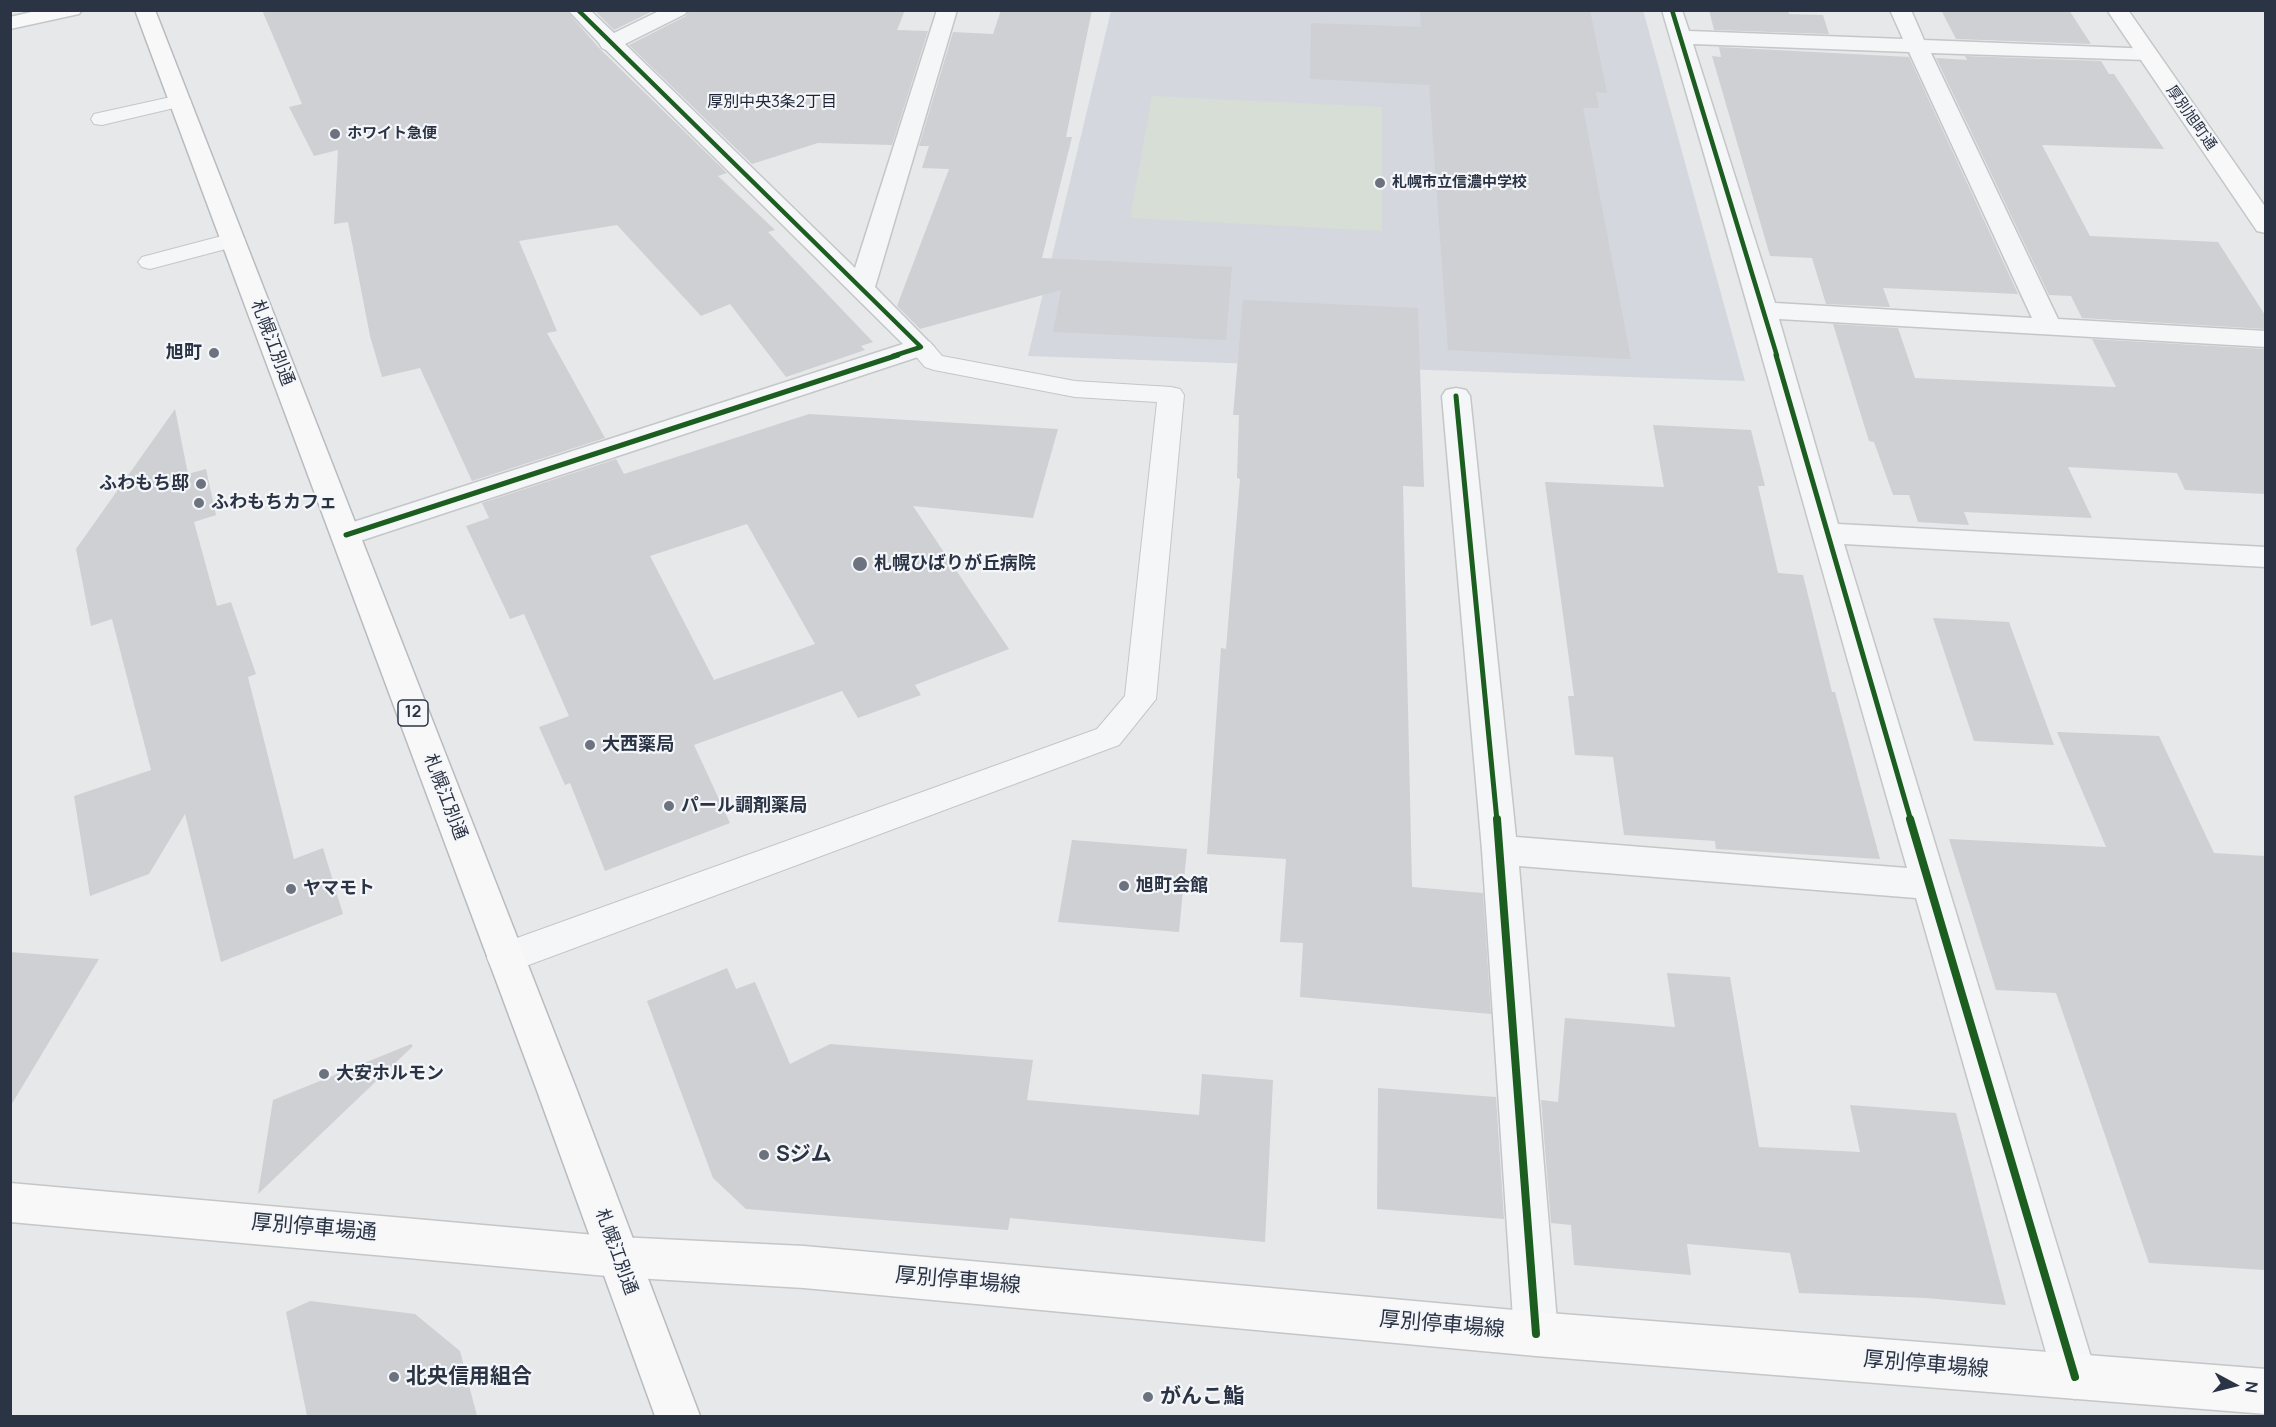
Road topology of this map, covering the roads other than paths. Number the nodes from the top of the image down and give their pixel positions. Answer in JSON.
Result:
{"nodes":[{"id":1,"x":72,"y":10,"type":"edge"},
{"id":2,"x":145,"y":10,"type":"edge"},
{"id":3,"x":578,"y":10,"type":"edge"},
{"id":4,"x":678,"y":10,"type":"edge"},
{"id":5,"x":947,"y":10,"type":"edge"},
{"id":6,"x":1900,"y":10,"type":"edge"},
{"id":7,"x":2117,"y":10,"type":"edge"},
{"id":8,"x":10,"y":23,"type":"edge"},
{"id":9,"x":1676,"y":24,"type":"edge"},
{"id":10,"x":609,"y":44,"type":"junction"},
{"id":11,"x":1918,"y":46,"type":"junction"},
{"id":12,"x":2146,"y":54,"type":"junction"},
{"id":13,"x":180,"y":101,"type":"junction"},
{"id":14,"x":102,"y":119,"type":"dead end"},
{"id":15,"x":2265,"y":226,"type":"edge"},
{"id":16,"x":233,"y":240,"type":"junction"},
{"id":17,"x":150,"y":262,"type":"dead end"},
{"id":18,"x":861,"y":290,"type":"junction"},
{"id":19,"x":1764,"y":310,"type":"junction"},
{"id":20,"x":2049,"y":327,"type":"junction"},
{"id":21,"x":2265,"y":339,"type":"edge"},
{"id":22,"x":921,"y":347,"type":"junction"},
{"id":23,"x":1456,"y":396,"type":"dead end"},
{"id":24,"x":1826,"y":532,"type":"junction"},
{"id":25,"x":346,"y":535,"type":"junction"},
{"id":26,"x":2265,"y":558,"type":"edge"},
{"id":27,"x":1500,"y":850,"type":"junction"},
{"id":28,"x":1931,"y":885,"type":"junction"},
{"id":29,"x":505,"y":958,"type":"junction"},
{"id":30,"x":10,"y":1202,"type":"edge"},
{"id":31,"x":618,"y":1257,"type":"junction"},
{"id":32,"x":1536,"y":1334,"type":"junction"},
{"id":33,"x":2075,"y":1377,"type":"junction"},
{"id":34,"x":2265,"y":1392,"type":"edge"},
{"id":35,"x":678,"y":1416,"type":"edge"}],
"edges":[{"from":1,"to":8,"type":"main road"},
{"from":2,"to":13,"type":"main road","name":"札幌江別通","number":"12"},
{"from":3,"to":10,"type":"street"},
{"from":4,"to":10,"type":"street"},
{"from":5,"to":18,"type":"street"},
{"from":6,"to":11,"type":"street"},
{"from":7,"to":12,"type":"main road","name":"厚別旭町通"},
{"from":9,"to":11,"type":"street"},
{"from":9,"to":19,"type":"street"},
{"from":10,"to":18,"type":"street"},
{"from":11,"to":12,"type":"street"},
{"from":11,"to":20,"type":"street"},
{"from":12,"to":15,"type":"main road","name":"厚別旭町通"},
{"from":13,"to":14,"type":"lane"},
{"from":13,"to":16,"type":"main road","name":"札幌江別通","number":"12"},
{"from":16,"to":17,"type":"lane"},
{"from":16,"to":25,"type":"main road","name":"札幌江別通","number":"12"},
{"from":18,"to":22,"type":"street"},
{"from":19,"to":20,"type":"street"},
{"from":19,"to":24,"type":"street"},
{"from":20,"to":21,"type":"street"},
{"from":22,"to":25,"type":"street"},
{"from":22,"to":29,"type":"lane"},
{"from":23,"to":27,"type":"street"},
{"from":24,"to":26,"type":"street"},
{"from":24,"to":28,"type":"street"},
{"from":25,"to":29,"type":"main road","name":"札幌江別通","number":"12"},
{"from":27,"to":28,"type":"street"},
{"from":27,"to":32,"type":"street"},
{"from":28,"to":33,"type":"street"},
{"from":29,"to":31,"type":"main road","name":"札幌江別通","number":"12"},
{"from":30,"to":31,"type":"main road","name":"厚別停車場通"},
{"from":31,"to":32,"type":"main road","name":"厚別停車場線"},
{"from":31,"to":35,"type":"main road","name":"札幌江別通","number":"12"},
{"from":32,"to":33,"type":"main road","name":"厚別停車場線"},
{"from":33,"to":34,"type":"main road","name":"厚別停車場線"}]}
